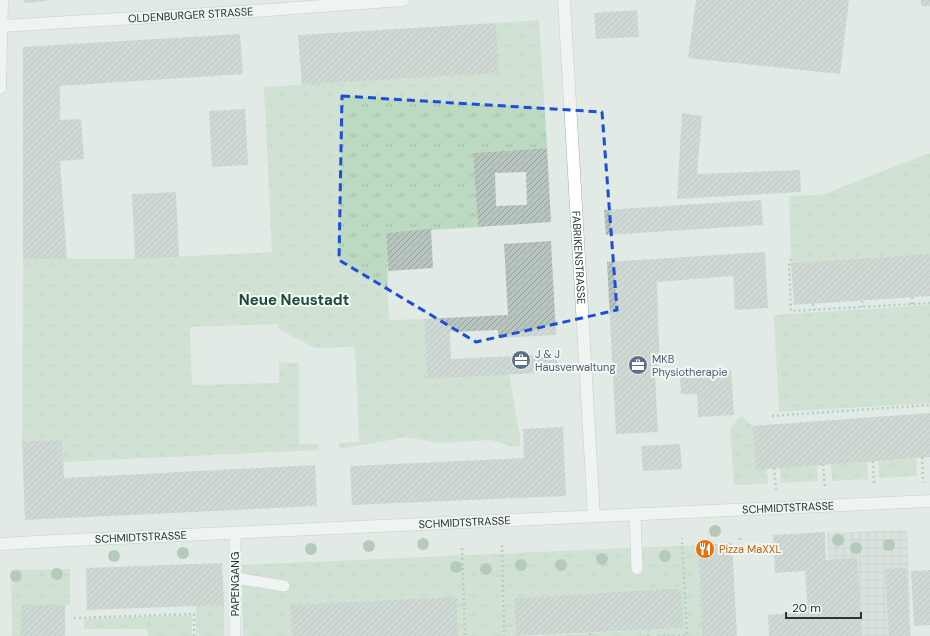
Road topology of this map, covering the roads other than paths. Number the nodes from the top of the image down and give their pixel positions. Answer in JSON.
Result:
{"nodes":[{"id":1,"x":2,"y":0,"type":"edge"},
{"id":2,"x":403,"y":0,"type":"edge"},
{"id":3,"x":564,"y":0,"type":"edge"},
{"id":4,"x":2,"y":26,"type":"junction"},
{"id":5,"x":0,"y":72,"type":"edge"},
{"id":6,"x":0,"y":88,"type":"edge"},
{"id":7,"x":930,"y":501,"type":"edge"},
{"id":8,"x":635,"y":514,"type":"junction"},
{"id":9,"x":594,"y":516,"type":"junction"},
{"id":10,"x":235,"y":532,"type":"junction"},
{"id":11,"x":0,"y":544,"type":"edge"},
{"id":12,"x":637,"y":569,"type":"dead end"},
{"id":13,"x":234,"y":575,"type":"junction"},
{"id":14,"x":284,"y":586,"type":"dead end"},
{"id":15,"x":235,"y":636,"type":"edge"}],
"edges":[{"from":1,"to":4,"type":"street"},
{"from":2,"to":4,"type":"street","name":"OLDENBURGER STRASSE"},
{"from":3,"to":9,"type":"street","name":"FABRIKENSTRASSE"},
{"from":4,"to":5,"type":"street"},
{"from":5,"to":6,"type":"street"},
{"from":7,"to":8,"type":"street","name":"SCHMIDTSTRASSE"},
{"from":8,"to":9,"type":"street","name":"SCHMIDTSTRASSE"},
{"from":8,"to":12,"type":"lane"},
{"from":9,"to":10,"type":"street","name":"SCHMIDTSTRASSE"},
{"from":10,"to":11,"type":"street","name":"SCHMIDTSTRASSE"},
{"from":10,"to":13,"type":"lane","name":"PAPENGANG"},
{"from":13,"to":14,"type":"lane"},
{"from":13,"to":15,"type":"lane","name":"PAPENGANG"}]}
